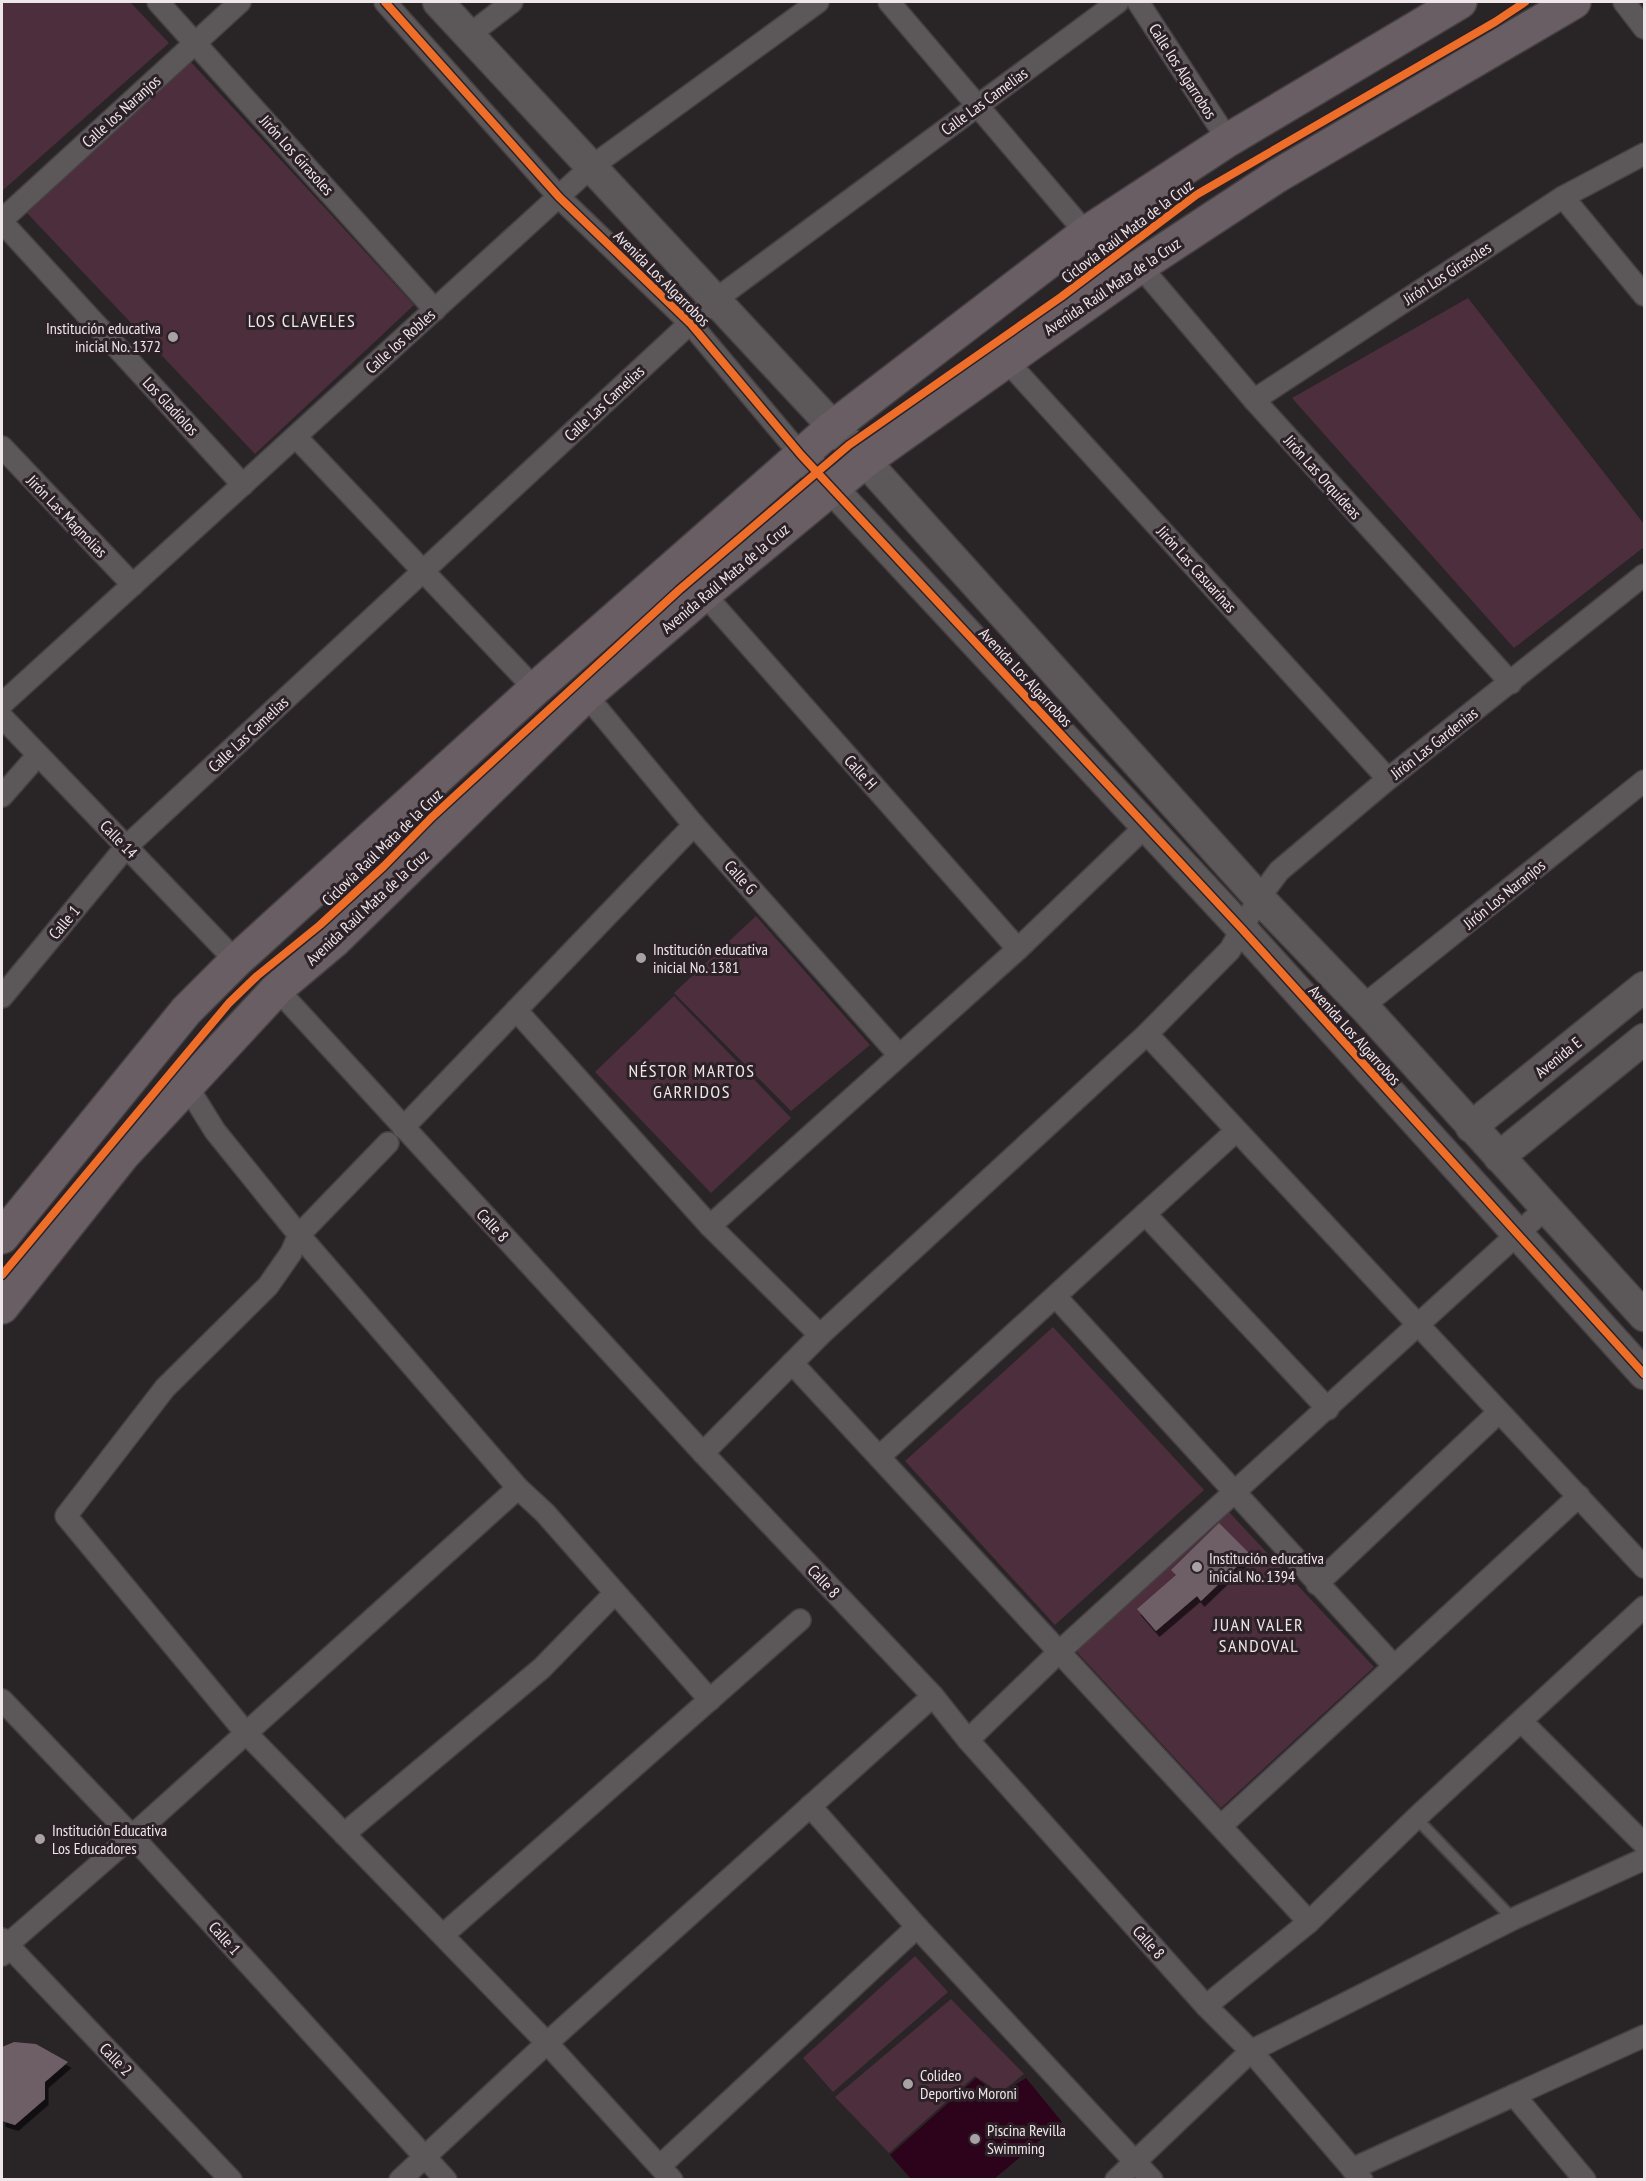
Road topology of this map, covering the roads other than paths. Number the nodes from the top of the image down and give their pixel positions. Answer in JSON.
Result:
{"nodes":[{"id":1,"x":158,"y":2,"type":"edge"},
{"id":2,"x":240,"y":2,"type":"edge"},
{"id":3,"x":385,"y":2,"type":"edge"},
{"id":4,"x":438,"y":2,"type":"edge"},
{"id":5,"x":512,"y":2,"type":"edge"},
{"id":6,"x":818,"y":2,"type":"edge"},
{"id":7,"x":889,"y":2,"type":"edge"},
{"id":8,"x":1118,"y":2,"type":"edge"},
{"id":9,"x":1138,"y":2,"type":"edge"},
{"id":10,"x":1460,"y":2,"type":"edge"},
{"id":11,"x":1574,"y":2,"type":"edge"},
{"id":12,"x":1624,"y":2,"type":"edge"},
{"id":13,"x":1644,"y":28,"type":"edge"},
{"id":14,"x":469,"y":35,"type":"junction"},
{"id":15,"x":196,"y":42,"type":"junction"},
{"id":16,"x":977,"y":106,"type":"junction"},
{"id":17,"x":1228,"y":140,"type":"junction"},
{"id":18,"x":1644,"y":154,"type":"edge"},
{"id":19,"x":591,"y":167,"type":"junction"},
{"id":20,"x":559,"y":197,"type":"junction"},
{"id":21,"x":1563,"y":197,"type":"junction"},
{"id":22,"x":2,"y":221,"type":"edge"},
{"id":23,"x":1086,"y":233,"type":"junction"},
{"id":24,"x":1140,"y":266,"type":"junction"},
{"id":25,"x":1644,"y":295,"type":"edge"},
{"id":26,"x":715,"y":300,"type":"junction"},
{"id":27,"x":435,"y":310,"type":"junction"},
{"id":28,"x":690,"y":322,"type":"junction"},
{"id":29,"x":1005,"y":360,"type":"junction"},
{"id":30,"x":1254,"y":400,"type":"junction"},
{"id":31,"x":833,"y":427,"type":"junction"},
{"id":32,"x":296,"y":436,"type":"junction"},
{"id":33,"x":2,"y":447,"type":"edge"},
{"id":34,"x":801,"y":455,"type":"junction"},
{"id":35,"x":865,"y":461,"type":"junction"},
{"id":36,"x":243,"y":484,"type":"junction"},
{"id":37,"x":834,"y":488,"type":"junction"},
{"id":38,"x":423,"y":572,"type":"junction"},
{"id":39,"x":1644,"y":575,"type":"edge"},
{"id":40,"x":132,"y":585,"type":"junction"},
{"id":41,"x":704,"y":594,"type":"junction"},
{"id":42,"x":1511,"y":683,"type":"junction"},
{"id":43,"x":535,"y":689,"type":"junction"},
{"id":44,"x":586,"y":695,"type":"junction"},
{"id":45,"x":2,"y":704,"type":"edge"},
{"id":46,"x":2,"y":717,"type":"edge"},
{"id":47,"x":38,"y":755,"type":"junction"},
{"id":48,"x":1388,"y":779,"type":"junction"},
{"id":49,"x":1644,"y":781,"type":"edge"},
{"id":50,"x":2,"y":796,"type":"edge"},
{"id":51,"x":694,"y":825,"type":"junction"},
{"id":52,"x":1146,"y":826,"type":"junction"},
{"id":53,"x":126,"y":847,"type":"junction"},
{"id":54,"x":1258,"y":898,"type":"junction"},
{"id":55,"x":1241,"y":928,"type":"junction"},
{"id":56,"x":1018,"y":949,"type":"junction"},
{"id":57,"x":236,"y":961,"type":"junction"},
{"id":58,"x":1644,"y":987,"type":"edge"},
{"id":59,"x":277,"y":989,"type":"junction"},
{"id":60,"x":2,"y":997,"type":"edge"},
{"id":61,"x":1363,"y":1006,"type":"junction"},
{"id":62,"x":516,"y":1010,"type":"junction"},
{"id":63,"x":1147,"y":1034,"type":"junction"},
{"id":64,"x":1644,"y":1039,"type":"edge"},
{"id":65,"x":900,"y":1055,"type":"junction"},
{"id":66,"x":187,"y":1086,"type":"junction"},
{"id":67,"x":1471,"y":1127,"type":"junction"},
{"id":68,"x":403,"y":1128,"type":"junction"},
{"id":69,"x":1236,"y":1131,"type":"junction"},
{"id":70,"x":388,"y":1143,"type":"dead end"},
{"id":71,"x":1498,"y":1157,"type":"junction"},
{"id":72,"x":1546,"y":1208,"type":"junction"},
{"id":73,"x":1145,"y":1214,"type":"junction"},
{"id":74,"x":710,"y":1226,"type":"junction"},
{"id":75,"x":1516,"y":1233,"type":"junction"},
{"id":76,"x":299,"y":1235,"type":"junction"},
{"id":77,"x":2,"y":1237,"type":"edge"},
{"id":78,"x":1056,"y":1297,"type":"junction"},
{"id":79,"x":2,"y":1307,"type":"edge"},
{"id":80,"x":1644,"y":1316,"type":"edge"},
{"id":81,"x":1417,"y":1326,"type":"junction"},
{"id":82,"x":820,"y":1335,"type":"junction"},
{"id":83,"x":792,"y":1364,"type":"junction"},
{"id":84,"x":1644,"y":1374,"type":"edge"},
{"id":85,"x":1328,"y":1409,"type":"junction"},
{"id":86,"x":1499,"y":1412,"type":"junction"},
{"id":87,"x":703,"y":1453,"type":"junction"},
{"id":88,"x":879,"y":1457,"type":"junction"},
{"id":89,"x":518,"y":1488,"type":"junction"},
{"id":90,"x":1233,"y":1493,"type":"junction"},
{"id":91,"x":1578,"y":1496,"type":"junction"},
{"id":92,"x":1644,"y":1567,"type":"edge"},
{"id":93,"x":1317,"y":1584,"type":"junction"},
{"id":94,"x":615,"y":1593,"type":"junction"},
{"id":95,"x":1641,"y":1616,"type":"edge"},
{"id":96,"x":800,"y":1620,"type":"dead end"},
{"id":97,"x":1059,"y":1652,"type":"junction"},
{"id":98,"x":1394,"y":1666,"type":"junction"},
{"id":99,"x":933,"y":1696,"type":"junction"},
{"id":100,"x":2,"y":1700,"type":"edge"},
{"id":101,"x":710,"y":1700,"type":"junction"},
{"id":102,"x":1522,"y":1722,"type":"junction"},
{"id":103,"x":246,"y":1733,"type":"junction"},
{"id":104,"x":968,"y":1740,"type":"junction"},
{"id":105,"x":810,"y":1806,"type":"junction"},
{"id":106,"x":1416,"y":1818,"type":"junction"},
{"id":107,"x":1221,"y":1826,"type":"junction"},
{"id":108,"x":344,"y":1833,"type":"junction"},
{"id":109,"x":132,"y":1836,"type":"junction"},
{"id":110,"x":1644,"y":1844,"type":"edge"},
{"id":111,"x":1644,"y":1859,"type":"edge"},
{"id":112,"x":1513,"y":1919,"type":"junction"},
{"id":113,"x":1310,"y":1922,"type":"junction"},
{"id":114,"x":917,"y":1927,"type":"junction"},
{"id":115,"x":443,"y":1935,"type":"junction"},
{"id":116,"x":3,"y":1946,"type":"edge"},
{"id":117,"x":1206,"y":2006,"type":"junction"},
{"id":118,"x":1644,"y":2036,"type":"edge"},
{"id":119,"x":547,"y":2043,"type":"junction"},
{"id":120,"x":1251,"y":2051,"type":"junction"},
{"id":121,"x":1514,"y":2095,"type":"junction"},
{"id":122,"x":424,"y":2155,"type":"junction"},
{"id":123,"x":1136,"y":2162,"type":"junction"},
{"id":124,"x":666,"y":2173,"type":"edge"},
{"id":125,"x":1357,"y":2174,"type":"edge"},
{"id":126,"x":231,"y":2180,"type":"edge"},
{"id":127,"x":400,"y":2180,"type":"edge"},
{"id":128,"x":446,"y":2180,"type":"edge"},
{"id":129,"x":1116,"y":2180,"type":"edge"},
{"id":130,"x":1152,"y":2180,"type":"edge"},
{"id":131,"x":1586,"y":2180,"type":"edge"}],
"edges":[{"from":1,"to":15,"type":"street","name":"Jirón Los Girasoles"},
{"from":2,"to":15,"type":"street","name":"Calle los Naranjos"},
{"from":3,"to":20,"type":"street","name":"Avenida Los Algarrobos"},
{"from":4,"to":14,"type":"street","name":"Avenida Los Algarrobos"},
{"from":5,"to":14,"type":"street"},
{"from":6,"to":19,"type":"street","name":"Calle los Robles"},
{"from":7,"to":16,"type":"street"},
{"from":8,"to":16,"type":"street","name":"Calle Las Camelias"},
{"from":9,"to":17,"type":"street","name":"Calle los Algarrobos"},
{"from":10,"to":17,"type":"main road"},
{"from":11,"to":24,"type":"main road","name":"Avenida Raúl Mata de la Cruz"},
{"from":12,"to":13,"type":"street"},
{"from":14,"to":19,"type":"street","name":"Avenida Los Algarrobos"},
{"from":15,"to":22,"type":"street","name":"Calle los Naranjos"},
{"from":15,"to":27,"type":"street","name":"Jirón Los Girasoles"},
{"from":16,"to":23,"type":"street"},
{"from":16,"to":26,"type":"street","name":"Calle Las Camelias"},
{"from":17,"to":23,"type":"main road"},
{"from":18,"to":21,"type":"street","name":"Jirón Los Girasoles"},
{"from":19,"to":20,"type":"street","name":"Calle los Robles"},
{"from":19,"to":26,"type":"street","name":"Avenida Los Algarrobos"},
{"from":20,"to":27,"type":"street","name":"Calle los Robles"},
{"from":20,"to":28,"type":"street","name":"Avenida Los Algarrobos"},
{"from":21,"to":25,"type":"street"},
{"from":21,"to":30,"type":"street","name":"Jirón Los Girasoles"},
{"from":22,"to":36,"type":"street","name":"Los Gladiolos"},
{"from":23,"to":31,"type":"main road"},
{"from":24,"to":29,"type":"main road","name":"Avenida Raúl Mata de la Cruz"},
{"from":24,"to":30,"type":"street","name":"Jirón Las Orquídeas"},
{"from":26,"to":28,"type":"street","name":"Calle Las Camelias"},
{"from":26,"to":31,"type":"street","name":"Avenida Los Algarrobos"},
{"from":27,"to":32,"type":"street","name":"Calle los Robles"},
{"from":28,"to":34,"type":"street","name":"Avenida Los Algarrobos"},
{"from":28,"to":38,"type":"street","name":"Calle Las Camelias"},
{"from":29,"to":35,"type":"main road","name":"Avenida Raúl Mata de la Cruz"},
{"from":29,"to":48,"type":"street","name":"Jirón Las Casuarinas"},
{"from":30,"to":42,"type":"street","name":"Jirón Las Orquídeas"},
{"from":31,"to":34,"type":"main road"},
{"from":31,"to":35,"type":"street","name":"Avenida Los Algarrobos"},
{"from":32,"to":36,"type":"street","name":"Calle los Robles"},
{"from":32,"to":38,"type":"street"},
{"from":33,"to":40,"type":"street","name":"Jirón Las Magnolias"},
{"from":34,"to":37,"type":"street","name":"Avenida Los Algarrobos"},
{"from":34,"to":43,"type":"main road"},
{"from":35,"to":37,"type":"main road","name":"Avenida Raúl Mata de la Cruz"},
{"from":35,"to":54,"type":"street","name":"Avenida Los Algarrobos"},
{"from":36,"to":40,"type":"street","name":"Calle los Robles"},
{"from":37,"to":41,"type":"main road","name":"Avenida Raúl Mata de la Cruz"},
{"from":37,"to":52,"type":"street","name":"Avenida Los Algarrobos"},
{"from":38,"to":43,"type":"street"},
{"from":38,"to":53,"type":"street","name":"Calle Las Camelias"},
{"from":39,"to":42,"type":"street","name":"Jirón Las Gardenias"},
{"from":40,"to":45,"type":"street","name":"Calle los Robles"},
{"from":41,"to":44,"type":"main road","name":"Avenida Raúl Mata de la Cruz"},
{"from":41,"to":56,"type":"street","name":"Calle H"},
{"from":42,"to":48,"type":"street","name":"Jirón Las Gardenias"},
{"from":43,"to":57,"type":"main road"},
{"from":44,"to":51,"type":"street","name":"Calle G"},
{"from":44,"to":59,"type":"main road","name":"Avenida Raúl Mata de la Cruz"},
{"from":46,"to":47,"type":"street","name":"Calle 14"},
{"from":47,"to":50,"type":"street"},
{"from":47,"to":53,"type":"street","name":"Calle 14"},
{"from":48,"to":54,"type":"street","name":"Jirón Las Gardenias"},
{"from":49,"to":61,"type":"street","name":"Jirón Los Naranjos"},
{"from":51,"to":62,"type":"street"},
{"from":51,"to":65,"type":"street","name":"Calle G"},
{"from":52,"to":55,"type":"street","name":"Avenida Los Algarrobos"},
{"from":52,"to":56,"type":"street"},
{"from":53,"to":57,"type":"street","name":"Calle 14"},
{"from":53,"to":60,"type":"street","name":"Calle 1"},
{"from":54,"to":55,"type":"street","name":"Jirón Las Gardenias"},
{"from":54,"to":61,"type":"street","name":"Avenida Los Algarrobos"},
{"from":55,"to":63,"type":"street","name":"Jirón Las Gardenias"},
{"from":55,"to":75,"type":"street","name":"Avenida Los Algarrobos"},
{"from":56,"to":65,"type":"street"},
{"from":57,"to":77,"type":"main road"},
{"from":58,"to":67,"type":"street","name":"Avenida E"},
{"from":59,"to":66,"type":"main road","name":"Avenida Raúl Mata de la Cruz"},
{"from":59,"to":68,"type":"street","name":"Calle 8"},
{"from":61,"to":67,"type":"street","name":"Avenida Los Algarrobos"},
{"from":62,"to":68,"type":"street"},
{"from":62,"to":74,"type":"street"},
{"from":63,"to":69,"type":"street"},
{"from":63,"to":82,"type":"street","name":"Jirón Las Gardenias"},
{"from":64,"to":71,"type":"street"},
{"from":65,"to":74,"type":"street"},
{"from":66,"to":76,"type":"street"},
{"from":66,"to":79,"type":"main road","name":"Avenida Raúl Mata de la Cruz"},
{"from":67,"to":71,"type":"street","name":"Avenida Los Algarrobos"},
{"from":68,"to":87,"type":"street","name":"Calle 8"},
{"from":69,"to":73,"type":"street"},
{"from":69,"to":81,"type":"street"},
{"from":70,"to":76,"type":"street"},
{"from":71,"to":72,"type":"street","name":"Avenida Los Algarrobos"},
{"from":72,"to":75,"type":"street"},
{"from":72,"to":80,"type":"street","name":"Avenida Los Algarrobos"},
{"from":73,"to":78,"type":"street"},
{"from":73,"to":85,"type":"street"},
{"from":74,"to":82,"type":"street"},
{"from":75,"to":81,"type":"street"},
{"from":75,"to":84,"type":"street","name":"Avenida Los Algarrobos"},
{"from":76,"to":89,"type":"street"},
{"from":76,"to":103,"type":"street"},
{"from":78,"to":88,"type":"street"},
{"from":78,"to":90,"type":"street"},
{"from":81,"to":85,"type":"street"},
{"from":81,"to":86,"type":"street"},
{"from":82,"to":83,"type":"street","name":"Jirón Las Gardenias"},
{"from":83,"to":87,"type":"street","name":"Jirón Las Gardenias"},
{"from":83,"to":88,"type":"street"},
{"from":85,"to":90,"type":"street"},
{"from":86,"to":91,"type":"street"},
{"from":86,"to":93,"type":"street"},
{"from":87,"to":99,"type":"street","name":"Calle 8"},
{"from":88,"to":97,"type":"street"},
{"from":89,"to":94,"type":"street"},
{"from":89,"to":103,"type":"street"},
{"from":90,"to":93,"type":"street"},
{"from":90,"to":97,"type":"street"},
{"from":91,"to":92,"type":"street"},
{"from":91,"to":98,"type":"street"},
{"from":93,"to":98,"type":"street"},
{"from":94,"to":101,"type":"street"},
{"from":94,"to":108,"type":"street"},
{"from":95,"to":102,"type":"street"},
{"from":96,"to":101,"type":"street"},
{"from":97,"to":104,"type":"street"},
{"from":97,"to":107,"type":"street"},
{"from":98,"to":107,"type":"street"},
{"from":99,"to":104,"type":"street","name":"Calle 8"},
{"from":99,"to":105,"type":"street"},
{"from":100,"to":109,"type":"street","name":"Calle 1"},
{"from":101,"to":115,"type":"street"},
{"from":102,"to":106,"type":"street"},
{"from":102,"to":110,"type":"street"},
{"from":103,"to":108,"type":"street"},
{"from":103,"to":109,"type":"street"},
{"from":104,"to":117,"type":"street","name":"Calle 8"},
{"from":105,"to":114,"type":"street"},
{"from":105,"to":119,"type":"street"},
{"from":106,"to":112,"type":"lane"},
{"from":106,"to":113,"type":"street"},
{"from":107,"to":113,"type":"street"},
{"from":108,"to":115,"type":"street"},
{"from":109,"to":116,"type":"street"},
{"from":109,"to":122,"type":"street","name":"Calle 1"},
{"from":111,"to":112,"type":"street"},
{"from":112,"to":120,"type":"street"},
{"from":113,"to":117,"type":"street"},
{"from":114,"to":123,"type":"street"},
{"from":114,"to":124,"type":"street"},
{"from":115,"to":119,"type":"street"},
{"from":116,"to":126,"type":"street","name":"Calle 2"},
{"from":117,"to":120,"type":"street","name":"Calle 8"},
{"from":118,"to":121,"type":"street"},
{"from":119,"to":122,"type":"street"},
{"from":119,"to":124,"type":"street"},
{"from":120,"to":123,"type":"street"},
{"from":120,"to":125,"type":"street","name":"Calle 8"},
{"from":121,"to":125,"type":"street"},
{"from":121,"to":131,"type":"street"},
{"from":122,"to":127,"type":"street"},
{"from":122,"to":128,"type":"street","name":"Calle 1"},
{"from":123,"to":129,"type":"street"},
{"from":123,"to":130,"type":"street"}]}
